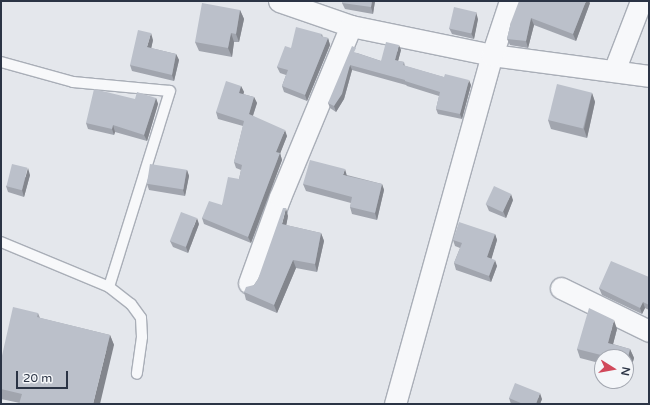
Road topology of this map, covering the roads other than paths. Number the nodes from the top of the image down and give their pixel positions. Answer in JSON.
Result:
{"nodes":[{"id":1,"x":279,"y":1,"type":"edge"},
{"id":2,"x":510,"y":1,"type":"edge"},
{"id":3,"x":641,"y":1,"type":"edge"},
{"id":4,"x":351,"y":26,"type":"junction"},
{"id":5,"x":492,"y":55,"type":"junction"},
{"id":6,"x":1,"y":62,"type":"edge"},
{"id":7,"x":614,"y":71,"type":"junction"},
{"id":8,"x":649,"y":76,"type":"edge"},
{"id":9,"x":1,"y":242,"type":"edge"},
{"id":10,"x":248,"y":283,"type":"dead end"},
{"id":11,"x":109,"y":287,"type":"junction"},
{"id":12,"x":561,"y":288,"type":"dead end"},
{"id":13,"x":649,"y":331,"type":"edge"},
{"id":14,"x":137,"y":374,"type":"dead end"},
{"id":15,"x":395,"y":404,"type":"edge"}],
"edges":[{"from":1,"to":4,"type":"street"},
{"from":2,"to":5,"type":"street"},
{"from":3,"to":7,"type":"street"},
{"from":4,"to":5,"type":"street"},
{"from":4,"to":10,"type":"street"},
{"from":5,"to":7,"type":"street"},
{"from":5,"to":15,"type":"street"},
{"from":6,"to":11,"type":"lane"},
{"from":7,"to":8,"type":"street"},
{"from":9,"to":11,"type":"lane"},
{"from":11,"to":14,"type":"lane"},
{"from":12,"to":13,"type":"street"}]}
